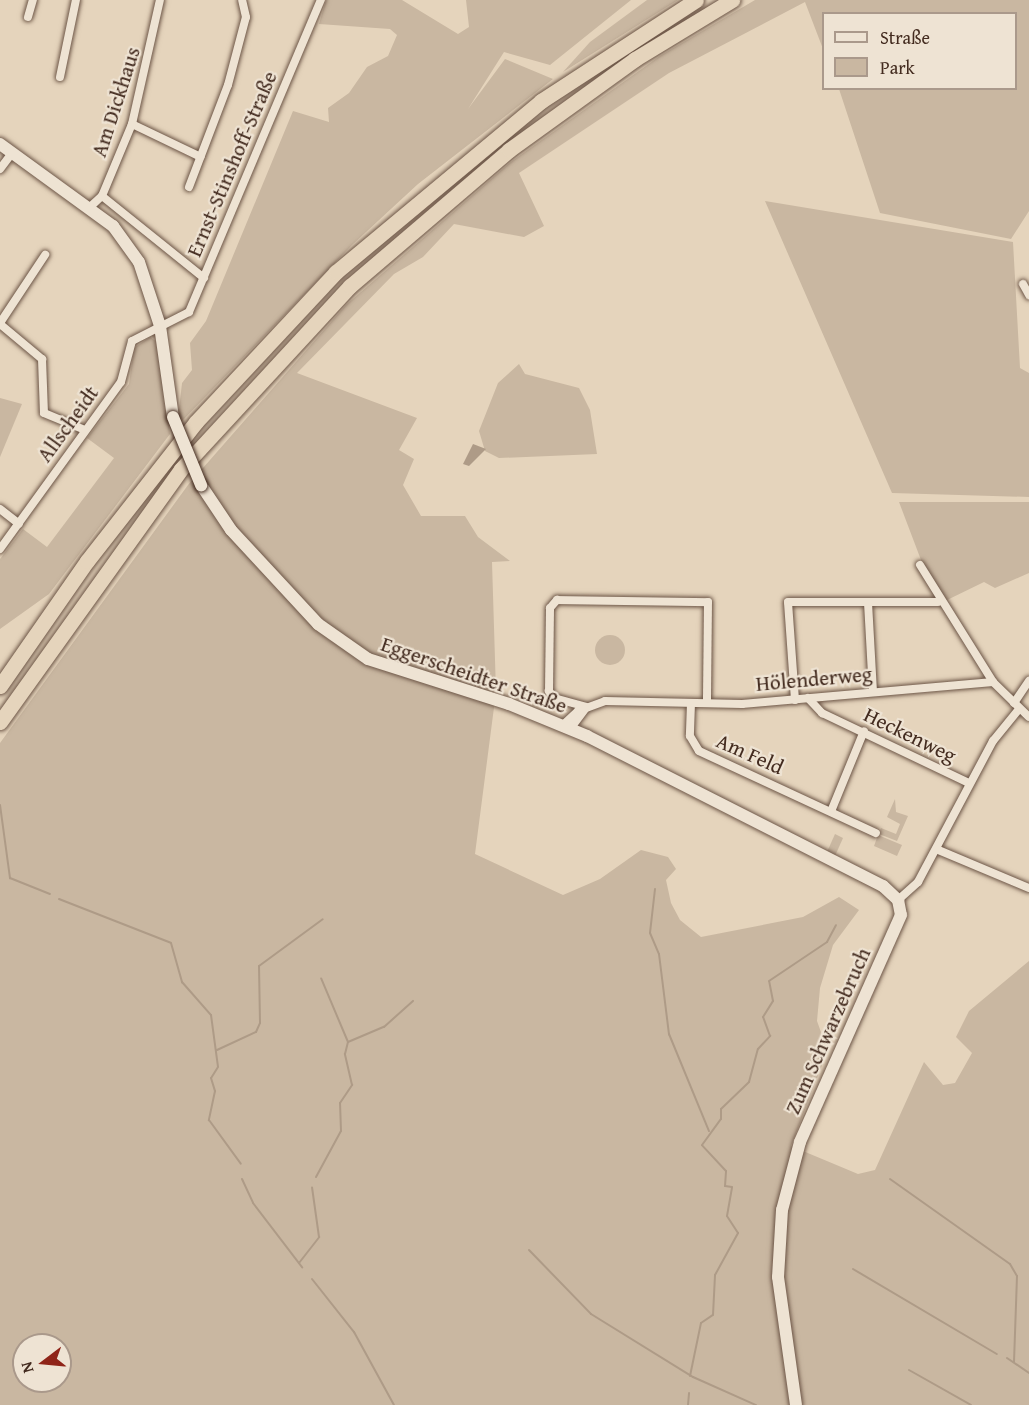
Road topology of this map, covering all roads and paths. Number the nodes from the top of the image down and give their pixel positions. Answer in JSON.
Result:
{"nodes":[{"id":1,"x":33,"y":0,"type":"edge"},
{"id":2,"x":76,"y":0,"type":"edge"},
{"id":3,"x":159,"y":0,"type":"edge"},
{"id":4,"x":243,"y":0,"type":"edge"},
{"id":5,"x":321,"y":0,"type":"edge"},
{"id":6,"x":696,"y":0,"type":"edge"},
{"id":7,"x":732,"y":0,"type":"edge"},
{"id":8,"x":28,"y":17,"type":"dead end"},
{"id":9,"x":60,"y":77,"type":"dead end"},
{"id":10,"x":132,"y":124,"type":"junction"},
{"id":11,"x":0,"y":144,"type":"edge"},
{"id":12,"x":12,"y":153,"type":"junction"},
{"id":13,"x":201,"y":157,"type":"junction"},
{"id":14,"x":0,"y":170,"type":"edge"},
{"id":15,"x":189,"y":188,"type":"dead end"},
{"id":16,"x":102,"y":196,"type":"junction"},
{"id":17,"x":90,"y":207,"type":"junction"},
{"id":18,"x":45,"y":255,"type":"dead end"},
{"id":19,"x":204,"y":278,"type":"junction"},
{"id":20,"x":1023,"y":284,"type":"dead end"},
{"id":21,"x":1029,"y":295,"type":"edge"},
{"id":22,"x":0,"y":324,"type":"edge"},
{"id":23,"x":160,"y":326,"type":"junction"},
{"id":24,"x":85,"y":430,"type":"junction"},
{"id":25,"x":0,"y":509,"type":"edge"},
{"id":26,"x":19,"y":524,"type":"junction"},
{"id":27,"x":0,"y":549,"type":"edge"},
{"id":28,"x":87,"y":561,"type":"junction"},
{"id":29,"x":920,"y":565,"type":"dead end"},
{"id":30,"x":868,"y":602,"type":"junction"},
{"id":31,"x":938,"y":602,"type":"junction"},
{"id":32,"x":37,"y":614,"type":"dead end"},
{"id":33,"x":1029,"y":681,"type":"edge"},
{"id":34,"x":993,"y":682,"type":"junction"},
{"id":35,"x":0,"y":686,"type":"edge"},
{"id":36,"x":873,"y":692,"type":"junction"},
{"id":37,"x":808,"y":698,"type":"junction"},
{"id":38,"x":795,"y":700,"type":"junction"},
{"id":39,"x":690,"y":703,"type":"junction"},
{"id":40,"x":707,"y":703,"type":"junction"},
{"id":41,"x":1016,"y":706,"type":"junction"},
{"id":42,"x":588,"y":707,"type":"junction"},
{"id":43,"x":1029,"y":717,"type":"edge"},
{"id":44,"x":0,"y":722,"type":"edge"},
{"id":45,"x":567,"y":727,"type":"junction"},
{"id":46,"x":864,"y":731,"type":"junction"},
{"id":47,"x":969,"y":783,"type":"junction"},
{"id":48,"x":832,"y":809,"type":"junction"},
{"id":49,"x":876,"y":833,"type":"dead end"},
{"id":50,"x":936,"y":849,"type":"junction"},
{"id":51,"x":1029,"y":888,"type":"edge"},
{"id":52,"x":898,"y":900,"type":"junction"},
{"id":53,"x":796,"y":1405,"type":"edge"}],
"edges":[{"from":1,"to":8,"type":"street"},
{"from":2,"to":9,"type":"street"},
{"from":3,"to":10,"type":"street","name":"Am Dickhaus"},
{"from":4,"to":13,"type":"street"},
{"from":5,"to":19,"type":"street","name":"Ernst-Stinshoff-Straße"},
{"from":6,"to":28,"type":"highway"},
{"from":7,"to":44,"type":"highway"},
{"from":10,"to":13,"type":"street"},
{"from":10,"to":16,"type":"street","name":"Am Dickhaus"},
{"from":11,"to":12,"type":"street","name":"Eggerscheidter Straße"},
{"from":12,"to":14,"type":"street"},
{"from":12,"to":17,"type":"street","name":"Eggerscheidter Straße"},
{"from":13,"to":15,"type":"street"},
{"from":16,"to":17,"type":"street","name":"Am Dickhaus"},
{"from":16,"to":19,"type":"street"},
{"from":17,"to":23,"type":"street","name":"Eggerscheidter Straße"},
{"from":18,"to":22,"type":"street"},
{"from":19,"to":23,"type":"street","name":"Ernst-Stinshoff-Straße"},
{"from":20,"to":21,"type":"street"},
{"from":22,"to":24,"type":"street"},
{"from":23,"to":24,"type":"street","name":"Allscheidt"},
{"from":23,"to":45,"type":"street","name":"Eggerscheidter Straße","bridge":true},
{"from":24,"to":26,"type":"street","name":"Allscheidt"},
{"from":25,"to":26,"type":"street"},
{"from":26,"to":27,"type":"street","name":"Allscheidt"},
{"from":28,"to":32,"type":"highway"},
{"from":28,"to":35,"type":"highway"},
{"from":29,"to":31,"type":"street"},
{"from":30,"to":31,"type":"street"},
{"from":30,"to":36,"type":"street"},
{"from":30,"to":38,"type":"street"},
{"from":31,"to":34,"type":"street"},
{"from":33,"to":41,"type":"street"},
{"from":34,"to":36,"type":"street","name":"Hölenderweg"},
{"from":34,"to":41,"type":"street"},
{"from":36,"to":37,"type":"street","name":"Hölenderweg"},
{"from":37,"to":38,"type":"street","name":"Hölenderweg"},
{"from":37,"to":46,"type":"street","name":"Heckenweg"},
{"from":38,"to":40,"type":"street","name":"Hölenderweg"},
{"from":39,"to":40,"type":"street","name":"Hölenderweg"},
{"from":39,"to":42,"type":"street","name":"Hölenderweg"},
{"from":39,"to":48,"type":"street","name":"Am Feld"},
{"from":40,"to":42,"type":"street"},
{"from":41,"to":43,"type":"street"},
{"from":41,"to":47,"type":"street"},
{"from":42,"to":45,"type":"street","name":"Hölenderweg"},
{"from":45,"to":52,"type":"street","name":"Eggerscheidter Straße"},
{"from":46,"to":47,"type":"street","name":"Heckenweg"},
{"from":46,"to":48,"type":"street"},
{"from":47,"to":50,"type":"street"},
{"from":48,"to":49,"type":"street","name":"Am Feld"},
{"from":50,"to":51,"type":"street"},
{"from":50,"to":52,"type":"street"},
{"from":52,"to":53,"type":"street","name":"Zum Schwarzebruch"}]}
